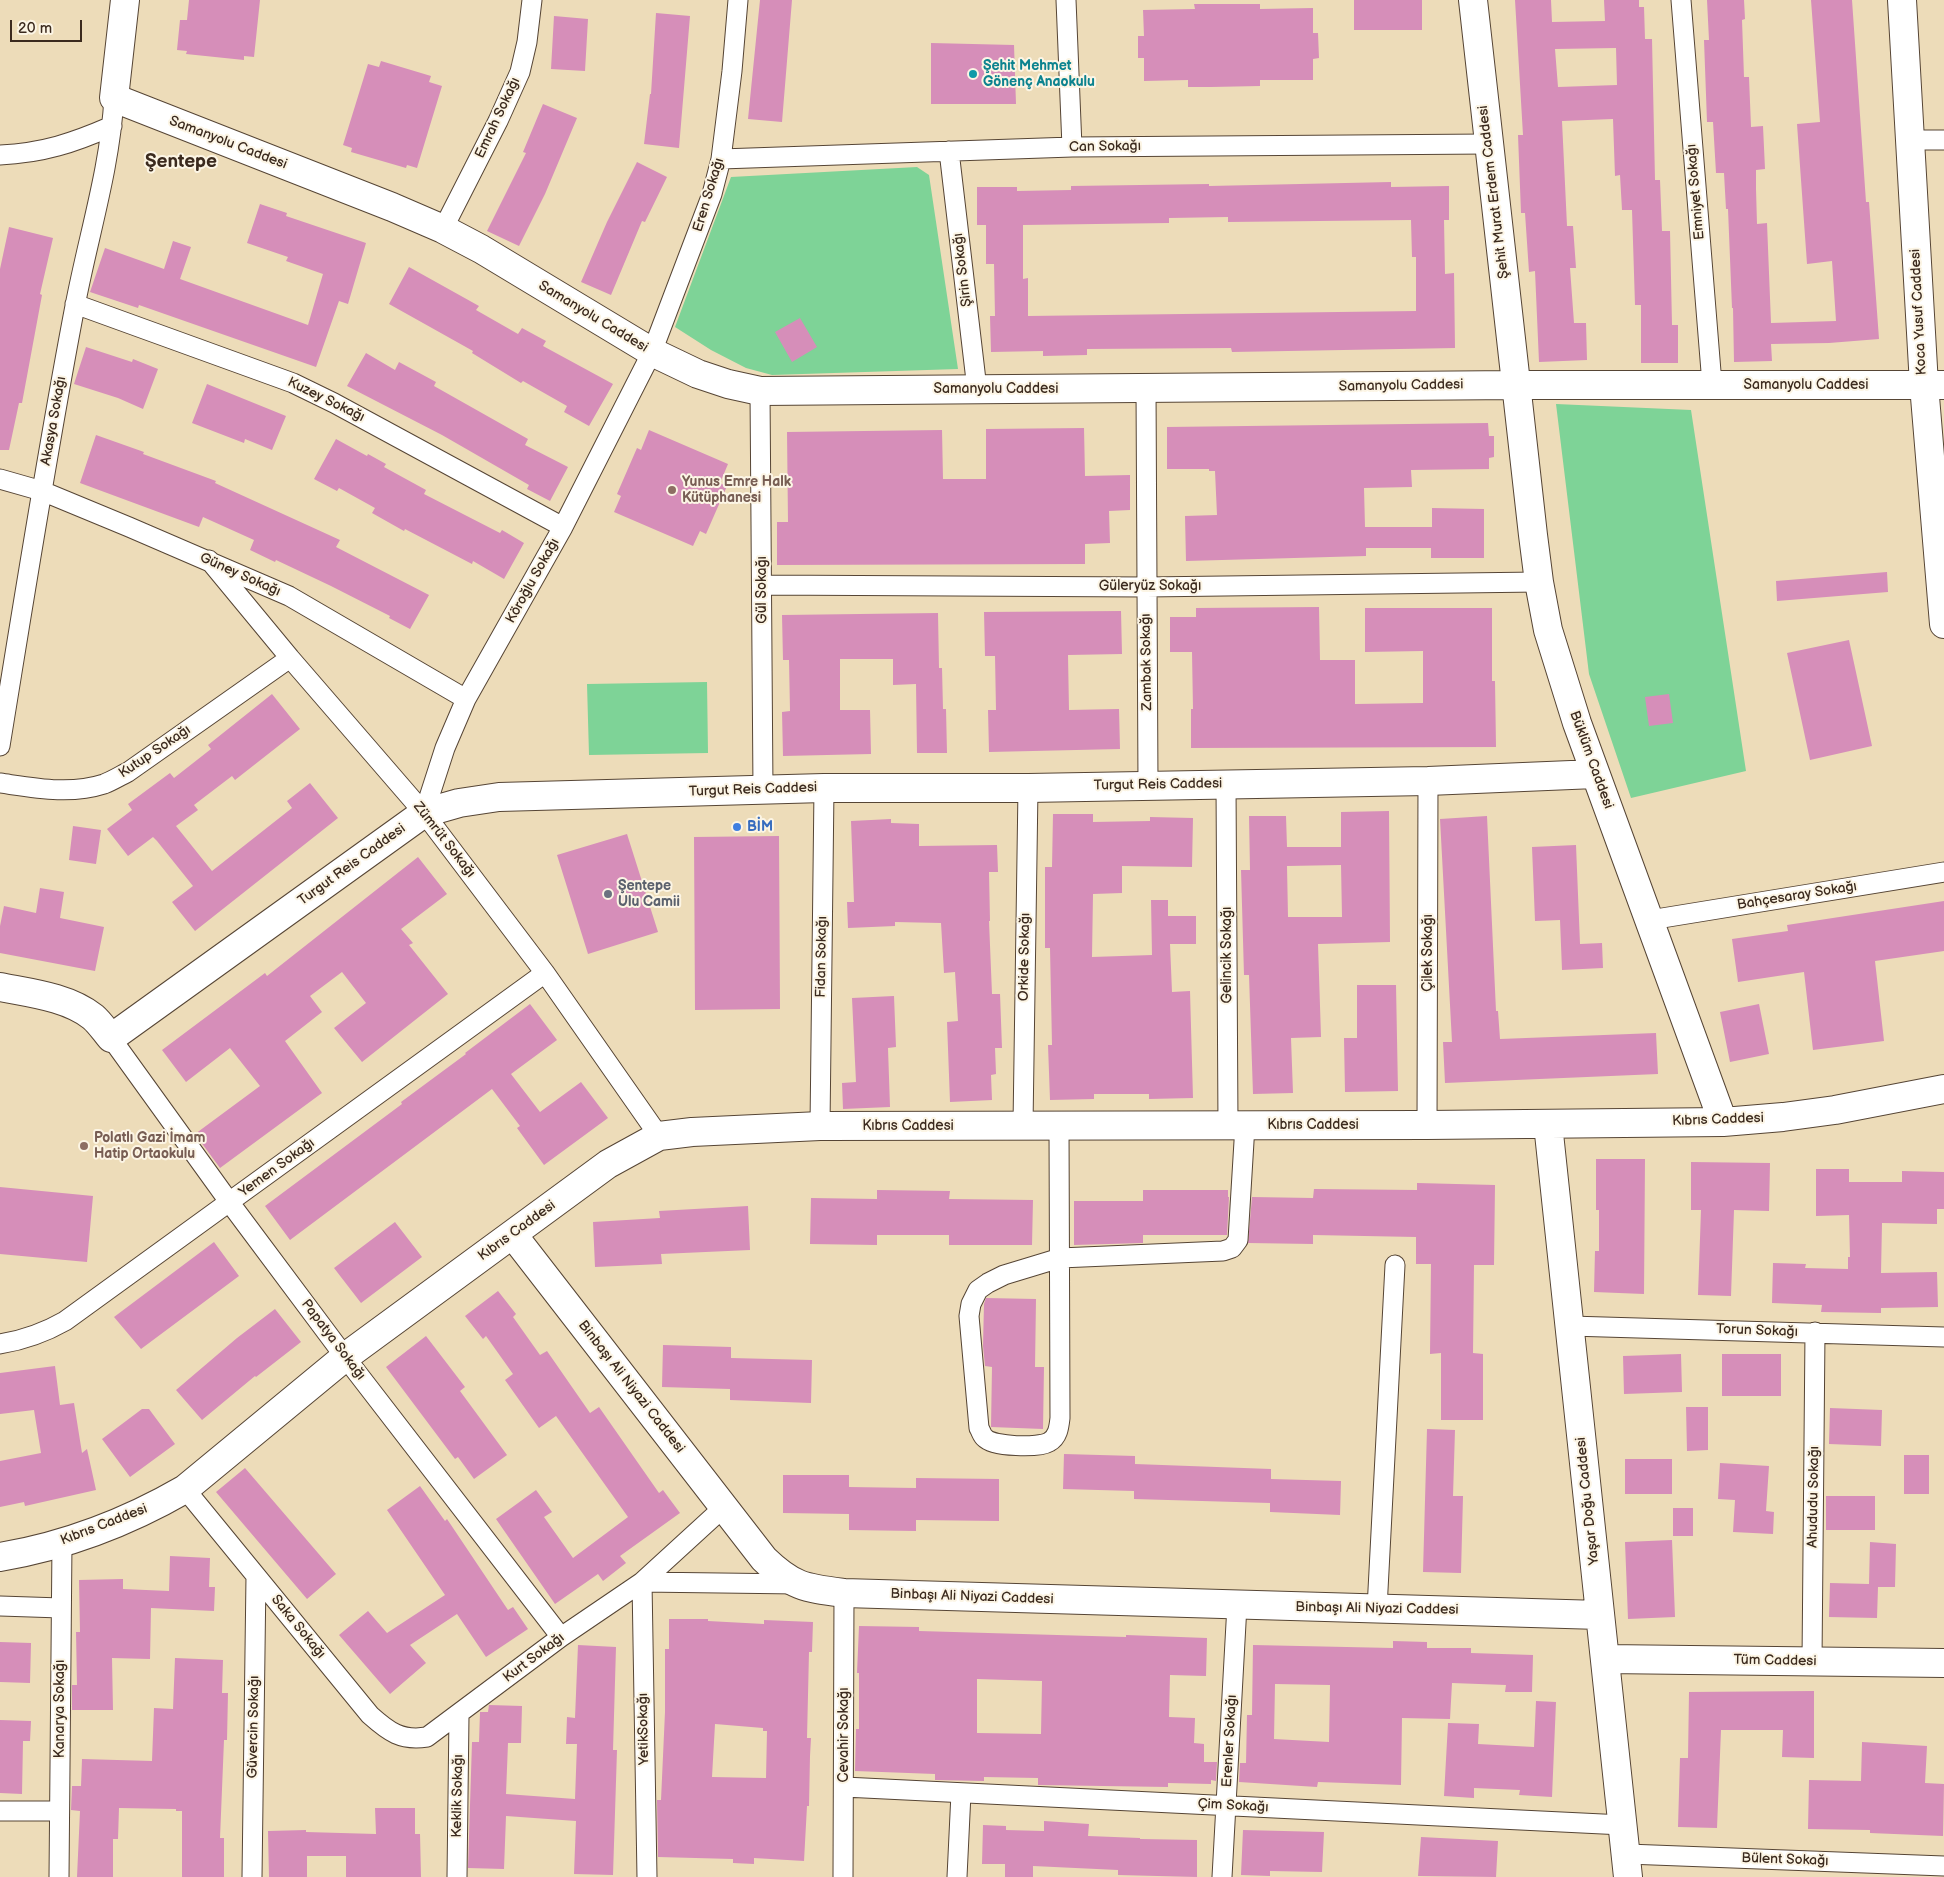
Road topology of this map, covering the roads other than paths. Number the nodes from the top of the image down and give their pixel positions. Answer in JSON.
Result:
{"nodes":[{"id":1,"x":125,"y":0,"type":"edge"},
{"id":2,"x":532,"y":0,"type":"edge"},
{"id":3,"x":738,"y":0,"type":"edge"},
{"id":4,"x":1066,"y":0,"type":"edge"},
{"id":5,"x":1473,"y":0,"type":"edge"},
{"id":6,"x":1681,"y":0,"type":"edge"},
{"id":7,"x":1902,"y":0,"type":"edge"},
{"id":8,"x":114,"y":98,"type":"junction"},
{"id":9,"x":112,"y":126,"type":"junction"},
{"id":10,"x":1909,"y":140,"type":"junction"},
{"id":11,"x":1944,"y":140,"type":"edge"},
{"id":12,"x":1489,"y":144,"type":"junction"},
{"id":13,"x":1072,"y":147,"type":"junction"},
{"id":14,"x":949,"y":151,"type":"junction"},
{"id":15,"x":0,"y":155,"type":"edge"},
{"id":16,"x":721,"y":159,"type":"junction"},
{"id":17,"x":443,"y":229,"type":"junction"},
{"id":18,"x":75,"y":304,"type":"junction"},
{"id":19,"x":652,"y":352,"type":"junction"},
{"id":20,"x":1712,"y":384,"type":"junction"},
{"id":21,"x":1517,"y":385,"type":"junction"},
{"id":22,"x":1934,"y":385,"type":"edge"},
{"id":23,"x":1146,"y":388,"type":"junction"},
{"id":24,"x":977,"y":389,"type":"junction"},
{"id":25,"x":760,"y":390,"type":"junction"},
{"id":26,"x":0,"y":478,"type":"edge"},
{"id":27,"x":42,"y":492,"type":"junction"},
{"id":28,"x":563,"y":527,"type":"junction"},
{"id":29,"x":209,"y":560,"type":"junction"},
{"id":30,"x":1539,"y":582,"type":"junction"},
{"id":31,"x":762,"y":585,"type":"junction"},
{"id":32,"x":1146,"y":587,"type":"junction"},
{"id":33,"x":1943,"y":609,"type":"edge"},
{"id":34,"x":290,"y":658,"type":"junction"},
{"id":35,"x":466,"y":699,"type":"junction"},
{"id":36,"x":0,"y":746,"type":"edge"},
{"id":37,"x":1595,"y":774,"type":"junction"},
{"id":38,"x":1428,"y":781,"type":"junction"},
{"id":39,"x":0,"y":783,"type":"edge"},
{"id":40,"x":1226,"y":784,"type":"junction"},
{"id":41,"x":1148,"y":785,"type":"junction"},
{"id":42,"x":824,"y":788,"type":"junction"},
{"id":43,"x":1028,"y":788,"type":"junction"},
{"id":44,"x":763,"y":790,"type":"junction"},
{"id":45,"x":424,"y":813,"type":"junction"},
{"id":46,"x":1944,"y":872,"type":"edge"},
{"id":47,"x":1650,"y":920,"type":"junction"},
{"id":48,"x":545,"y":973,"type":"junction"},
{"id":49,"x":0,"y":986,"type":"edge"},
{"id":50,"x":111,"y":1038,"type":"junction"},
{"id":51,"x":1944,"y":1089,"type":"edge"},
{"id":52,"x":1724,"y":1122,"type":"junction"},
{"id":53,"x":1548,"y":1124,"type":"junction"},
{"id":54,"x":1237,"y":1125,"type":"junction"},
{"id":55,"x":1427,"y":1125,"type":"junction"},
{"id":56,"x":820,"y":1126,"type":"junction"},
{"id":57,"x":1023,"y":1126,"type":"junction"},
{"id":58,"x":1059,"y":1126,"type":"junction"},
{"id":59,"x":660,"y":1136,"type":"junction"},
{"id":60,"x":230,"y":1203,"type":"junction"},
{"id":61,"x":513,"y":1235,"type":"junction"},
{"id":62,"x":1060,"y":1258,"type":"junction"},
{"id":63,"x":1395,"y":1265,"type":"dead end"},
{"id":64,"x":1570,"y":1326,"type":"junction"},
{"id":65,"x":1816,"y":1332,"type":"junction"},
{"id":66,"x":1944,"y":1337,"type":"edge"},
{"id":67,"x":0,"y":1344,"type":"edge"},
{"id":68,"x":345,"y":1357,"type":"junction"},
{"id":69,"x":185,"y":1489,"type":"junction"},
{"id":70,"x":724,"y":1507,"type":"junction"},
{"id":71,"x":62,"y":1542,"type":"junction"},
{"id":72,"x":0,"y":1557,"type":"edge"},
{"id":73,"x":256,"y":1576,"type":"junction"},
{"id":74,"x":642,"y":1582,"type":"junction"},
{"id":75,"x":798,"y":1584,"type":"junction"},
{"id":76,"x":844,"y":1592,"type":"junction"},
{"id":77,"x":0,"y":1606,"type":"edge"},
{"id":78,"x":1237,"y":1606,"type":"junction"},
{"id":79,"x":61,"y":1608,"type":"junction"},
{"id":80,"x":1377,"y":1609,"type":"junction"},
{"id":81,"x":1600,"y":1615,"type":"junction"},
{"id":82,"x":561,"y":1637,"type":"junction"},
{"id":83,"x":1606,"y":1659,"type":"junction"},
{"id":84,"x":1812,"y":1661,"type":"junction"},
{"id":85,"x":1944,"y":1663,"type":"edge"},
{"id":86,"x":459,"y":1715,"type":"junction"},
{"id":87,"x":428,"y":1737,"type":"joint"},
{"id":88,"x":844,"y":1788,"type":"junction"},
{"id":89,"x":961,"y":1793,"type":"junction"},
{"id":90,"x":1226,"y":1806,"type":"junction"},
{"id":91,"x":0,"y":1811,"type":"edge"},
{"id":92,"x":60,"y":1812,"type":"junction"},
{"id":93,"x":1623,"y":1825,"type":"junction"},
{"id":94,"x":1627,"y":1866,"type":"edge"},
{"id":95,"x":1944,"y":1866,"type":"edge"},
{"id":96,"x":59,"y":1877,"type":"edge"},
{"id":97,"x":252,"y":1877,"type":"edge"},
{"id":98,"x":457,"y":1877,"type":"edge"},
{"id":99,"x":647,"y":1877,"type":"edge"},
{"id":100,"x":843,"y":1877,"type":"edge"},
{"id":101,"x":957,"y":1877,"type":"edge"},
{"id":102,"x":1222,"y":1877,"type":"edge"}],
"edges":[{"from":1,"to":8,"type":"street"},
{"from":2,"to":17,"type":"street","name":"Emrah Sokağı"},
{"from":3,"to":16,"type":"street","name":"Eren Sokağı"},
{"from":4,"to":13,"type":"street"},
{"from":5,"to":12,"type":"street","name":"Şehit Murat Erdem Caddesi"},
{"from":6,"to":20,"type":"street","name":"Emniyet Sokağı"},
{"from":7,"to":10,"type":"street","name":"Koca Yusuf Caddesi"},
{"from":8,"to":9,"type":"street","name":"Akasya Sokağı"},
{"from":8,"to":17,"type":"street","name":"Samanyolu Caddesi"},
{"from":9,"to":15,"type":"street"},
{"from":9,"to":18,"type":"street","name":"Akasya Sokağı"},
{"from":10,"to":11,"type":"street"},
{"from":10,"to":22,"type":"street","name":"Koca Yusuf Caddesi"},
{"from":12,"to":13,"type":"street","name":"Can Sokağı"},
{"from":12,"to":21,"type":"street","name":"Şehit Murat Erdem Caddesi"},
{"from":13,"to":14,"type":"street","name":"Can Sokağı"},
{"from":14,"to":16,"type":"street","name":"Can Sokağı"},
{"from":14,"to":24,"type":"street","name":"Şirin Sokağı"},
{"from":16,"to":19,"type":"street","name":"Eren Sokağı"},
{"from":17,"to":19,"type":"street","name":"Samanyolu Caddesi"},
{"from":18,"to":27,"type":"street","name":"Akasya Sokağı"},
{"from":18,"to":28,"type":"street","name":"Kuzey Sokağı"},
{"from":19,"to":25,"type":"street","name":"Samanyolu Caddesi"},
{"from":19,"to":28,"type":"street","name":"Köroğlu Sokağı"},
{"from":20,"to":21,"type":"street","name":"Samanyolu Caddesi"},
{"from":20,"to":22,"type":"street","name":"Samanyolu Caddesi"},
{"from":21,"to":23,"type":"street","name":"Samanyolu Caddesi"},
{"from":21,"to":30,"type":"street","name":"Büklüm Caddesi"},
{"from":22,"to":33,"type":"street","name":"Koca Yusuf Caddesi"},
{"from":23,"to":24,"type":"street","name":"Samanyolu Caddesi"},
{"from":23,"to":32,"type":"street","name":"Zambak Sokağı"},
{"from":24,"to":25,"type":"street","name":"Samanyolu Caddesi"},
{"from":25,"to":31,"type":"street","name":"Gül Sokağı"},
{"from":26,"to":27,"type":"street","name":"Güney Sokağı"},
{"from":27,"to":29,"type":"street","name":"Güney Sokağı"},
{"from":27,"to":36,"type":"street","name":"Akasya Sokağı"},
{"from":28,"to":35,"type":"street","name":"Köroğlu Sokağı"},
{"from":29,"to":34,"type":"street","name":"Zümrüt Sokağı"},
{"from":29,"to":35,"type":"street","name":"Güney Sokağı"},
{"from":30,"to":32,"type":"street","name":"Güleryüz Sokağı"},
{"from":30,"to":37,"type":"street","name":"Büklüm Caddesi"},
{"from":31,"to":32,"type":"street","name":"Güleryüz Sokağı"},
{"from":31,"to":44,"type":"street","name":"Gül Sokağı"},
{"from":32,"to":41,"type":"street","name":"Zambak Sokağı"},
{"from":34,"to":39,"type":"street","name":"Kutup Sokağı"},
{"from":34,"to":45,"type":"street","name":"Zümrüt Sokağı"},
{"from":35,"to":45,"type":"street","name":"Köroğlu Sokağı"},
{"from":37,"to":38,"type":"street","name":"Turgut Reis Caddesi"},
{"from":37,"to":47,"type":"street","name":"Büklüm Caddesi"},
{"from":38,"to":40,"type":"street","name":"Turgut Reis Caddesi"},
{"from":38,"to":55,"type":"street","name":"Çilek Sokağı"},
{"from":40,"to":41,"type":"street","name":"Turgut Reis Caddesi"},
{"from":40,"to":54,"type":"street","name":"Gelincik Sokağı"},
{"from":41,"to":43,"type":"street","name":"Turgut Reis Caddesi"},
{"from":42,"to":43,"type":"street","name":"Turgut Reis Caddesi"},
{"from":42,"to":44,"type":"street","name":"Turgut Reis Caddesi"},
{"from":42,"to":56,"type":"street","name":"Fidan Sokağı"},
{"from":43,"to":57,"type":"street","name":"Orkide Sokağı"},
{"from":44,"to":45,"type":"street","name":"Turgut Reis Caddesi"},
{"from":45,"to":48,"type":"street","name":"Zümrüt Sokağı"},
{"from":45,"to":50,"type":"street","name":"Turgut Reis Caddesi"},
{"from":46,"to":47,"type":"street","name":"Bahçesaray Sokağı"},
{"from":47,"to":52,"type":"street","name":"Büklüm Caddesi"},
{"from":48,"to":59,"type":"street","name":"Zümrüt Sokağı"},
{"from":48,"to":60,"type":"street","name":"Yemen Sokağı"},
{"from":49,"to":50,"type":"street"},
{"from":50,"to":60,"type":"street","name":"Papatya Sokağı"},
{"from":51,"to":52,"type":"street","name":"Kıbrıs Caddesi"},
{"from":52,"to":53,"type":"street","name":"Kıbrıs Caddesi"},
{"from":53,"to":55,"type":"street","name":"Kıbrıs Caddesi"},
{"from":53,"to":64,"type":"street","name":"Yaşar Doğu Caddesi"},
{"from":54,"to":55,"type":"street","name":"Kıbrıs Caddesi"},
{"from":54,"to":58,"type":"street","name":"Kıbrıs Caddesi"},
{"from":54,"to":62,"type":"street","name":"Gelincik Sokağı"},
{"from":56,"to":57,"type":"street","name":"Kıbrıs Caddesi"},
{"from":56,"to":59,"type":"street","name":"Kıbrıs Caddesi"},
{"from":57,"to":58,"type":"street","name":"Kıbrıs Caddesi"},
{"from":58,"to":62,"type":"street"},
{"from":59,"to":61,"type":"street","name":"Kıbrıs Caddesi"},
{"from":60,"to":67,"type":"street","name":"Yemen Sokağı"},
{"from":60,"to":68,"type":"street","name":"Papatya Sokağı"},
{"from":61,"to":68,"type":"street","name":"Kıbrıs Caddesi"},
{"from":61,"to":70,"type":"street","name":"Binbaşı Ali Niyazi Caddesi"},
{"from":62,"to":62,"type":"street"},
{"from":63,"to":80,"type":"street"},
{"from":64,"to":65,"type":"street","name":"Torun Sokağı"},
{"from":64,"to":81,"type":"street","name":"Yaşar Doğu Caddesi"},
{"from":65,"to":66,"type":"street","name":"Torun Sokağı"},
{"from":65,"to":84,"type":"street","name":"Ahududu Sokağı"},
{"from":68,"to":69,"type":"street","name":"Kıbrıs Caddesi"},
{"from":68,"to":82,"type":"street","name":"Papatya Sokağı"},
{"from":69,"to":71,"type":"street","name":"Kıbrıs Caddesi"},
{"from":69,"to":73,"type":"street","name":"Saka Sokağı"},
{"from":70,"to":74,"type":"street","name":"Kurt Sokağı"},
{"from":70,"to":75,"type":"street","name":"Binbaşı Ali Niyazi Caddesi"},
{"from":71,"to":72,"type":"street","name":"Kıbrıs Caddesi"},
{"from":71,"to":79,"type":"street","name":"Kanarya Sokağı"},
{"from":73,"to":87,"type":"street","name":"Saka Sokağı"},
{"from":73,"to":97,"type":"street","name":"Güvercin Sokağı"},
{"from":74,"to":75,"type":"street"},
{"from":74,"to":82,"type":"street","name":"Kurt Sokağı"},
{"from":74,"to":99,"type":"street","name":"YetikSokağı"},
{"from":75,"to":76,"type":"street","name":"Binbaşı Ali Niyazi Caddesi"},
{"from":76,"to":78,"type":"street","name":"Binbaşı Ali Niyazi Caddesi"},
{"from":76,"to":88,"type":"street","name":"Cevahir Sokağı"},
{"from":77,"to":79,"type":"street"},
{"from":78,"to":80,"type":"street","name":"Binbaşı Ali Niyazi Caddesi"},
{"from":78,"to":90,"type":"street","name":"Erenler Sokağı"},
{"from":79,"to":92,"type":"street","name":"Kanarya Sokağı"},
{"from":80,"to":81,"type":"street","name":"Binbaşı Ali Niyazi Caddesi"},
{"from":81,"to":83,"type":"street","name":"Yaşar Doğu Caddesi"},
{"from":82,"to":86,"type":"street","name":"Kurt Sokağı"},
{"from":83,"to":84,"type":"street","name":"Tüm Caddesi"},
{"from":83,"to":93,"type":"street","name":"Yaşar Doğu Caddesi"},
{"from":84,"to":85,"type":"street","name":"Tüm Caddesi"},
{"from":86,"to":87,"type":"street","name":"Kurt Sokağı"},
{"from":86,"to":98,"type":"street","name":"Keklik Sokağı"},
{"from":88,"to":89,"type":"street","name":"Çim Sokağı"},
{"from":88,"to":100,"type":"street","name":"Cevahir Sokağı"},
{"from":89,"to":90,"type":"street","name":"Çim Sokağı"},
{"from":89,"to":101,"type":"street"},
{"from":90,"to":93,"type":"street","name":"Çim Sokağı"},
{"from":90,"to":102,"type":"street","name":"Erenler Sokağı"},
{"from":91,"to":92,"type":"street"},
{"from":92,"to":96,"type":"street","name":"Kanarya Sokağı"},
{"from":93,"to":94,"type":"street","name":"Yaşar Doğu Caddesi"},
{"from":94,"to":95,"type":"street","name":"Bülent Sokağı"}]}
